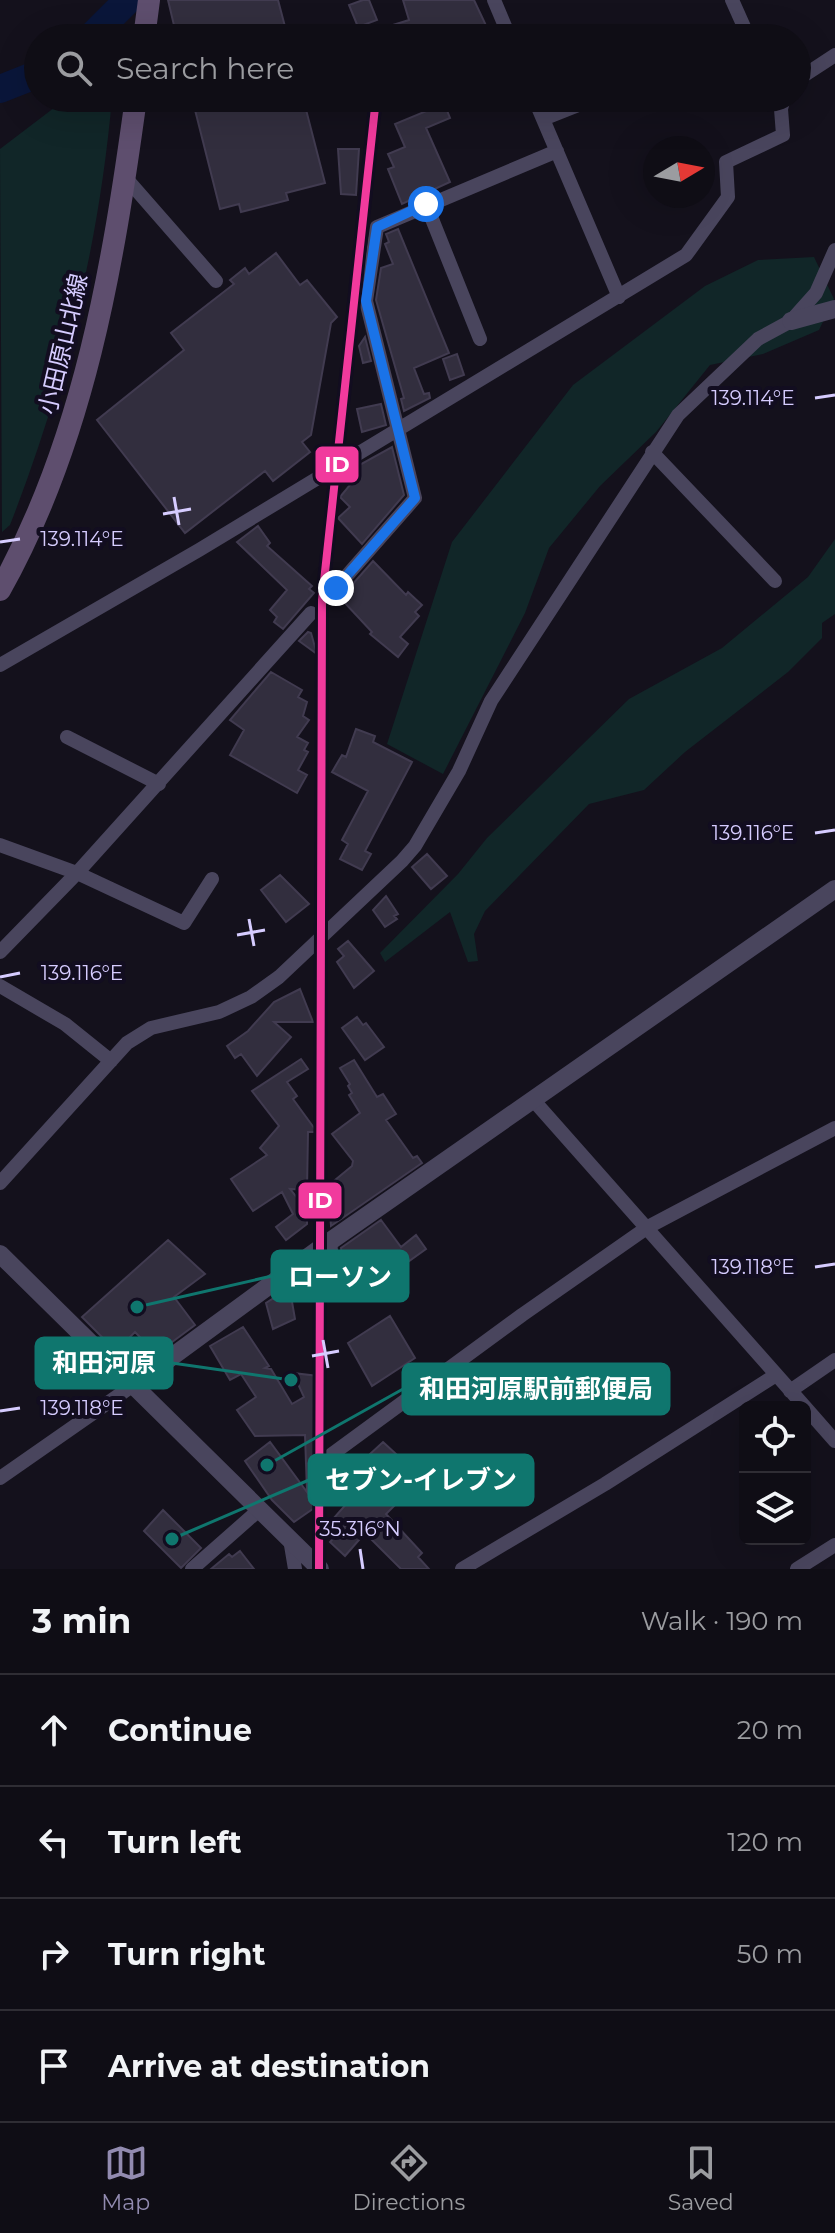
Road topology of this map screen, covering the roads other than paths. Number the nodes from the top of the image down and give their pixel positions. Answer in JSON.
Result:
{"nodes":[{"id":1,"x":149,"y":0,"type":"edge"},
{"id":2,"x":494,"y":0,"type":"edge"},
{"id":3,"x":732,"y":0,"type":"edge"},
{"id":4,"x":146,"y":24,"type":"edge"},
{"id":5,"x":504,"y":24,"type":"edge"},
{"id":6,"x":743,"y":24,"type":"edge"},
{"id":7,"x":835,"y":55,"type":"edge"},
{"id":8,"x":811,"y":71,"type":"edge"},
{"id":9,"x":134,"y":112,"type":"edge"},
{"id":10,"x":540,"y":112,"type":"edge"},
{"id":11,"x":561,"y":112,"type":"edge"},
{"id":12,"x":781,"y":112,"type":"edge"},
{"id":13,"x":543,"y":119,"type":"junction"},
{"id":14,"x":557,"y":151,"type":"junction"},
{"id":15,"x":125,"y":177,"type":"junction"},
{"id":16,"x":426,"y":204,"type":"junction"},
{"id":17,"x":835,"y":250,"type":"edge"},
{"id":18,"x":216,"y":281,"type":"dead end"},
{"id":19,"x":619,"y":297,"type":"junction"},
{"id":20,"x":835,"y":309,"type":"edge"},
{"id":21,"x":791,"y":321,"type":"junction"},
{"id":22,"x":480,"y":339,"type":"dead end"},
{"id":23,"x":399,"y":427,"type":"junction"},
{"id":24,"x":652,"y":452,"type":"junction"},
{"id":25,"x":775,"y":581,"type":"dead end"},
{"id":26,"x":336,"y":588,"type":"dead end"},
{"id":27,"x":0,"y":590,"type":"edge"},
{"id":28,"x":311,"y":613,"type":"dead end"},
{"id":29,"x":0,"y":665,"type":"edge"},
{"id":30,"x":67,"y":737,"type":"dead end"},
{"id":31,"x":159,"y":784,"type":"junction"},
{"id":32,"x":0,"y":845,"type":"edge"},
{"id":33,"x":77,"y":873,"type":"junction"},
{"id":34,"x":212,"y":879,"type":"dead end"},
{"id":35,"x":835,"y":889,"type":"edge"},
{"id":36,"x":0,"y":952,"type":"edge"},
{"id":37,"x":0,"y":986,"type":"edge"},
{"id":38,"x":111,"y":1061,"type":"junction"},
{"id":39,"x":535,"y":1102,"type":"junction"},
{"id":40,"x":835,"y":1128,"type":"edge"},
{"id":41,"x":0,"y":1183,"type":"edge"},
{"id":42,"x":648,"y":1227,"type":"junction"},
{"id":43,"x":330,"y":1243,"type":"junction"},
{"id":44,"x":0,"y":1254,"type":"edge"},
{"id":45,"x":336,"y":1288,"type":"dead end"},
{"id":46,"x":835,"y":1360,"type":"edge"},
{"id":47,"x":776,"y":1375,"type":"junction"},
{"id":48,"x":132,"y":1386,"type":"junction"},
{"id":49,"x":790,"y":1391,"type":"junction"},
{"id":50,"x":799,"y":1401,"type":"edge"},
{"id":51,"x":811,"y":1414,"type":"edge"},
{"id":52,"x":835,"y":1441,"type":"edge"},
{"id":53,"x":0,"y":1478,"type":"edge"},
{"id":54,"x":332,"y":1493,"type":"dead end"},
{"id":55,"x":260,"y":1509,"type":"junction"},
{"id":56,"x":290,"y":1539,"type":"junction"},
{"id":57,"x":835,"y":1545,"type":"edge"},
{"id":58,"x":192,"y":1569,"type":"edge"},
{"id":59,"x":295,"y":1569,"type":"edge"},
{"id":60,"x":320,"y":1569,"type":"edge"},
{"id":61,"x":462,"y":1569,"type":"edge"},
{"id":62,"x":797,"y":1569,"type":"edge"}],
"edges":[{"from":1,"to":4,"type":"main road"},
{"from":2,"to":5,"type":"street"},
{"from":3,"to":6,"type":"street"},
{"from":7,"to":8,"type":"street"},
{"from":9,"to":15,"type":"main road","name":"小田原山北線"},
{"from":10,"to":13,"type":"street"},
{"from":11,"to":13,"type":"street"},
{"from":12,"to":19,"type":"street"},
{"from":13,"to":14,"type":"street"},
{"from":14,"to":16,"type":"street"},
{"from":14,"to":19,"type":"street"},
{"from":15,"to":18,"type":"street"},
{"from":15,"to":27,"type":"main road","name":"小田原山北線"},
{"from":16,"to":22,"type":"street"},
{"from":16,"to":23,"type":"street"},
{"from":17,"to":21,"type":"street"},
{"from":19,"to":23,"type":"street"},
{"from":20,"to":21,"type":"street"},
{"from":21,"to":24,"type":"street"},
{"from":23,"to":26,"type":"street"},
{"from":23,"to":29,"type":"street"},
{"from":24,"to":25,"type":"street"},
{"from":24,"to":38,"type":"street"},
{"from":28,"to":31,"type":"street"},
{"from":30,"to":31,"type":"street"},
{"from":31,"to":33,"type":"street"},
{"from":32,"to":33,"type":"street"},
{"from":33,"to":34,"type":"street"},
{"from":33,"to":36,"type":"street"},
{"from":35,"to":39,"type":"street"},
{"from":37,"to":38,"type":"street"},
{"from":38,"to":41,"type":"street"},
{"from":39,"to":42,"type":"street"},
{"from":39,"to":43,"type":"street"},
{"from":40,"to":42,"type":"street"},
{"from":42,"to":47,"type":"street"},
{"from":42,"to":54,"type":"street"},
{"from":43,"to":45,"type":"street"},
{"from":43,"to":48,"type":"street"},
{"from":44,"to":48,"type":"street"},
{"from":46,"to":49,"type":"street"},
{"from":47,"to":49,"type":"street"},
{"from":47,"to":61,"type":"street"},
{"from":48,"to":53,"type":"street"},
{"from":48,"to":55,"type":"street"},
{"from":49,"to":50,"type":"street"},
{"from":51,"to":52,"type":"street"},
{"from":55,"to":56,"type":"street"},
{"from":55,"to":58,"type":"street"},
{"from":56,"to":59,"type":"street"},
{"from":56,"to":60,"type":"street"},
{"from":57,"to":62,"type":"street"}]}
